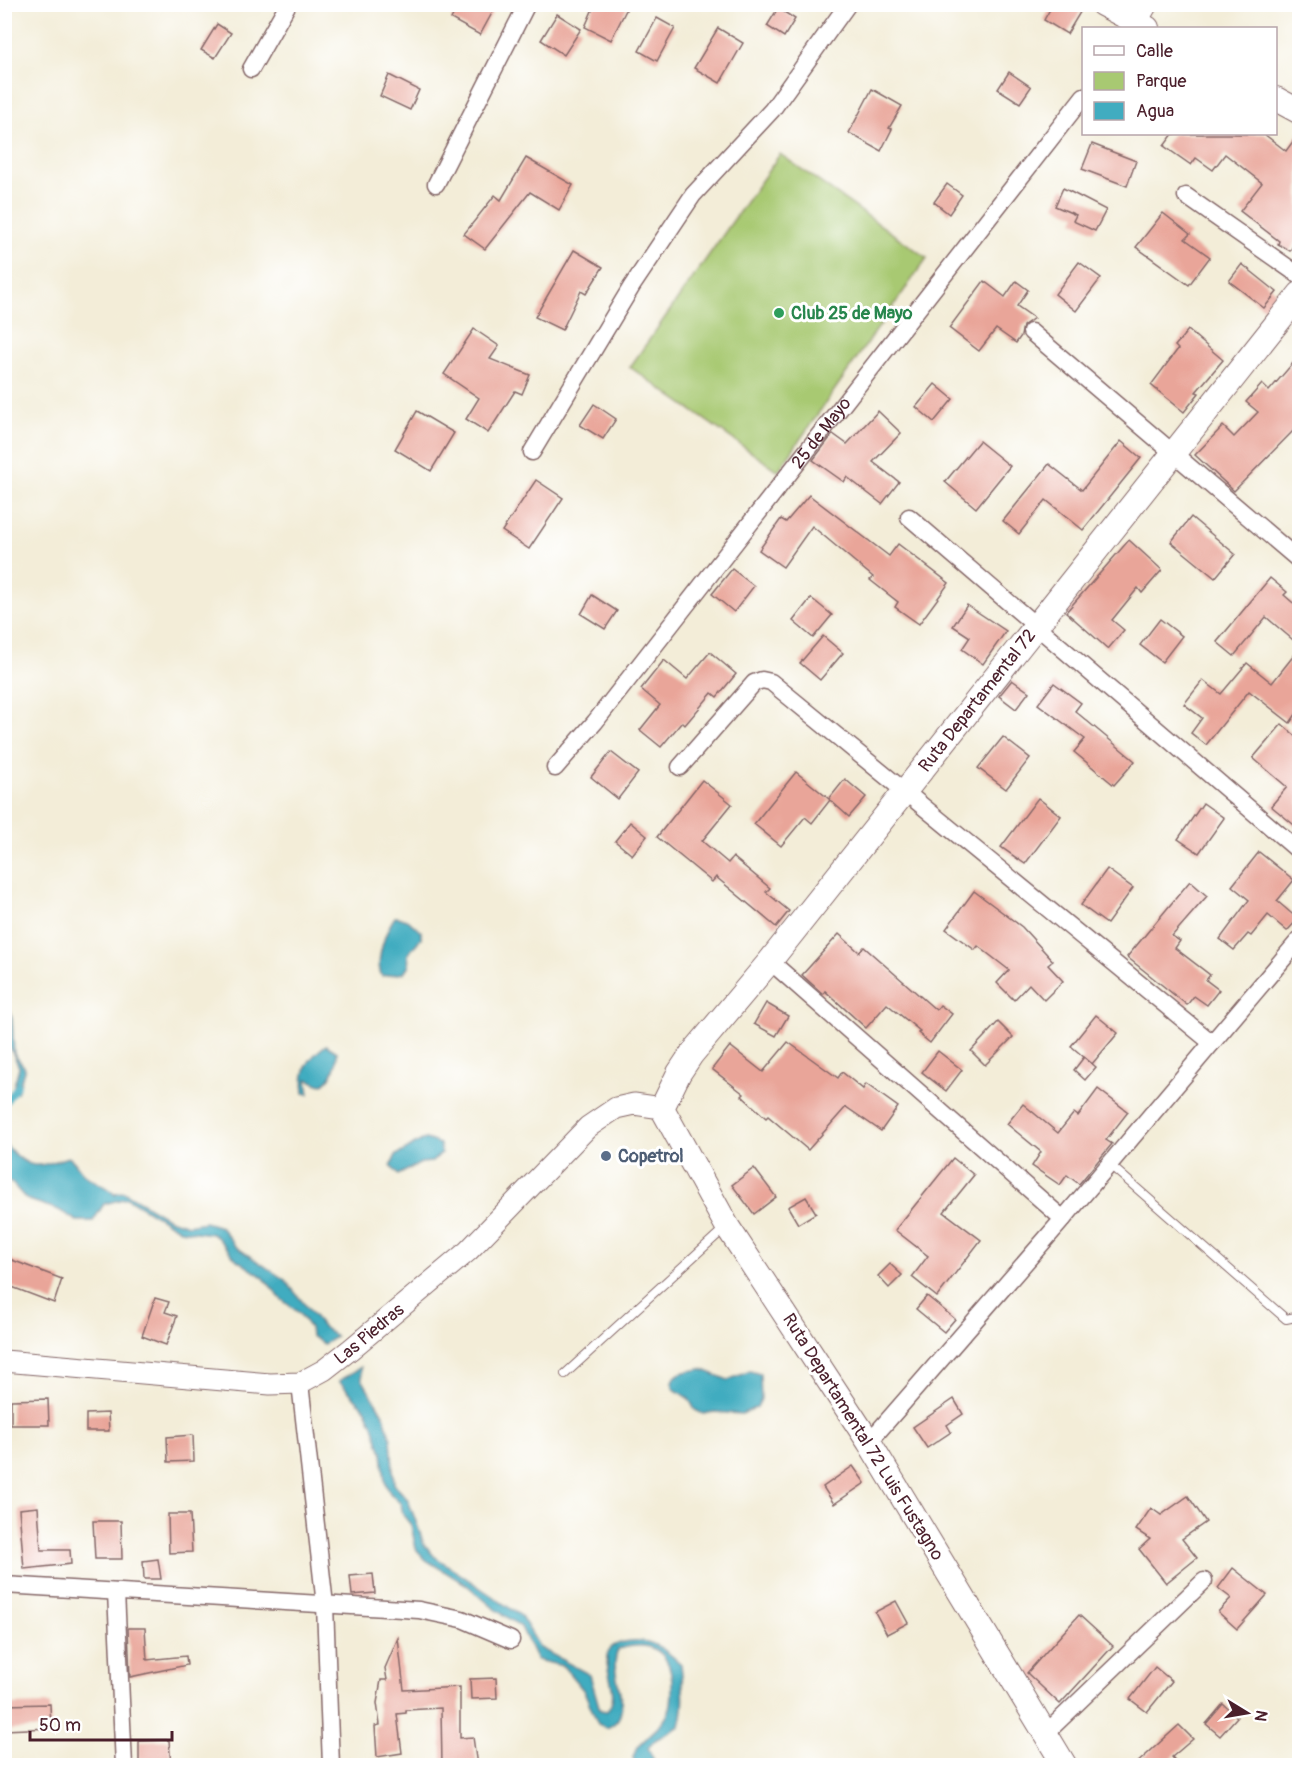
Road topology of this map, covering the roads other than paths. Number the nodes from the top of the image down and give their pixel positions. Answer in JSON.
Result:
{"nodes":[{"id":1,"x":288,"y":4,"type":"edge"},
{"id":2,"x":526,"y":4,"type":"edge"},
{"id":3,"x":848,"y":4,"type":"edge"},
{"id":4,"x":1102,"y":4,"type":"edge"},
{"id":5,"x":1140,"y":21,"type":"edge"},
{"id":6,"x":251,"y":69,"type":"dead end"},
{"id":7,"x":1082,"y":97,"type":"edge"},
{"id":8,"x":1277,"y":100,"type":"edge"},
{"id":9,"x":1299,"y":112,"type":"edge"},
{"id":10,"x":436,"y":184,"type":"dead end"},
{"id":11,"x":1186,"y":196,"type":"dead end"},
{"id":12,"x":1299,"y":276,"type":"edge"},
{"id":13,"x":1299,"y":294,"type":"edge"},
{"id":14,"x":1031,"y":332,"type":"dead end"},
{"id":15,"x":532,"y":452,"type":"dead end"},
{"id":16,"x":1174,"y":453,"type":"junction"},
{"id":17,"x":909,"y":517,"type":"dead end"},
{"id":18,"x":1299,"y":561,"type":"edge"},
{"id":19,"x":1036,"y":623,"type":"junction"},
{"id":20,"x":680,"y":767,"type":"dead end"},
{"id":21,"x":555,"y":768,"type":"dead end"},
{"id":22,"x":903,"y":791,"type":"junction"},
{"id":23,"x":1299,"y":852,"type":"edge"},
{"id":24,"x":1299,"y":939,"type":"edge"},
{"id":25,"x":770,"y":961,"type":"junction"},
{"id":26,"x":1212,"y":1043,"type":"junction"},
{"id":27,"x":662,"y":1108,"type":"junction"},
{"id":28,"x":1109,"y":1164,"type":"junction"},
{"id":29,"x":1063,"y":1219,"type":"junction"},
{"id":30,"x":727,"y":1226,"type":"junction"},
{"id":31,"x":1299,"y":1316,"type":"edge"},
{"id":32,"x":4,"y":1361,"type":"edge"},
{"id":33,"x":565,"y":1374,"type":"dead end"},
{"id":34,"x":300,"y":1383,"type":"junction"},
{"id":35,"x":869,"y":1442,"type":"junction"},
{"id":36,"x":1204,"y":1581,"type":"dead end"},
{"id":37,"x":4,"y":1585,"type":"edge"},
{"id":38,"x":116,"y":1592,"type":"junction"},
{"id":39,"x":325,"y":1605,"type":"junction"},
{"id":40,"x":511,"y":1640,"type":"dead end"},
{"id":41,"x":1046,"y":1734,"type":"junction"},
{"id":42,"x":124,"y":1766,"type":"edge"},
{"id":43,"x":331,"y":1766,"type":"edge"},
{"id":44,"x":1065,"y":1766,"type":"edge"}],
"edges":[{"from":1,"to":6,"type":"street"},
{"from":2,"to":10,"type":"street"},
{"from":3,"to":15,"type":"street"},
{"from":4,"to":5,"type":"main road"},
{"from":7,"to":21,"type":"street","name":"25 de Mayo"},
{"from":8,"to":9,"type":"main road"},
{"from":11,"to":12,"type":"street"},
{"from":13,"to":16,"type":"main road","name":"Ruta Departamental 72"},
{"from":14,"to":16,"type":"street"},
{"from":16,"to":18,"type":"street"},
{"from":16,"to":19,"type":"main road","name":"Ruta Departamental 72"},
{"from":17,"to":19,"type":"street"},
{"from":19,"to":22,"type":"main road","name":"Ruta Departamental 72"},
{"from":19,"to":23,"type":"street"},
{"from":20,"to":22,"type":"street"},
{"from":22,"to":25,"type":"main road","name":"Ruta Departamental 72"},
{"from":22,"to":26,"type":"street"},
{"from":24,"to":26,"type":"street"},
{"from":25,"to":27,"type":"main road","name":"Ruta Departamental 72"},
{"from":25,"to":29,"type":"street"},
{"from":26,"to":28,"type":"street"},
{"from":27,"to":30,"type":"main road","name":"Ruta Departamental 72 Luis Fustagno"},
{"from":27,"to":34,"type":"street","name":"Las Piedras"},
{"from":28,"to":29,"type":"street"},
{"from":28,"to":31,"type":"lane"},
{"from":29,"to":35,"type":"street"},
{"from":30,"to":33,"type":"lane"},
{"from":30,"to":35,"type":"main road","name":"Ruta Departamental 72 Luis Fustagno"},
{"from":32,"to":34,"type":"street","name":"Las Piedras"},
{"from":34,"to":39,"type":"street"},
{"from":35,"to":41,"type":"main road","name":"Ruta Departamental 72 Luis Fustagno"},
{"from":36,"to":41,"type":"street"},
{"from":37,"to":38,"type":"street"},
{"from":38,"to":39,"type":"street"},
{"from":38,"to":42,"type":"street"},
{"from":39,"to":40,"type":"street"},
{"from":39,"to":43,"type":"street"},
{"from":41,"to":44,"type":"main road","name":"Ruta Departamental 72 Luis Fustagno"}]}
